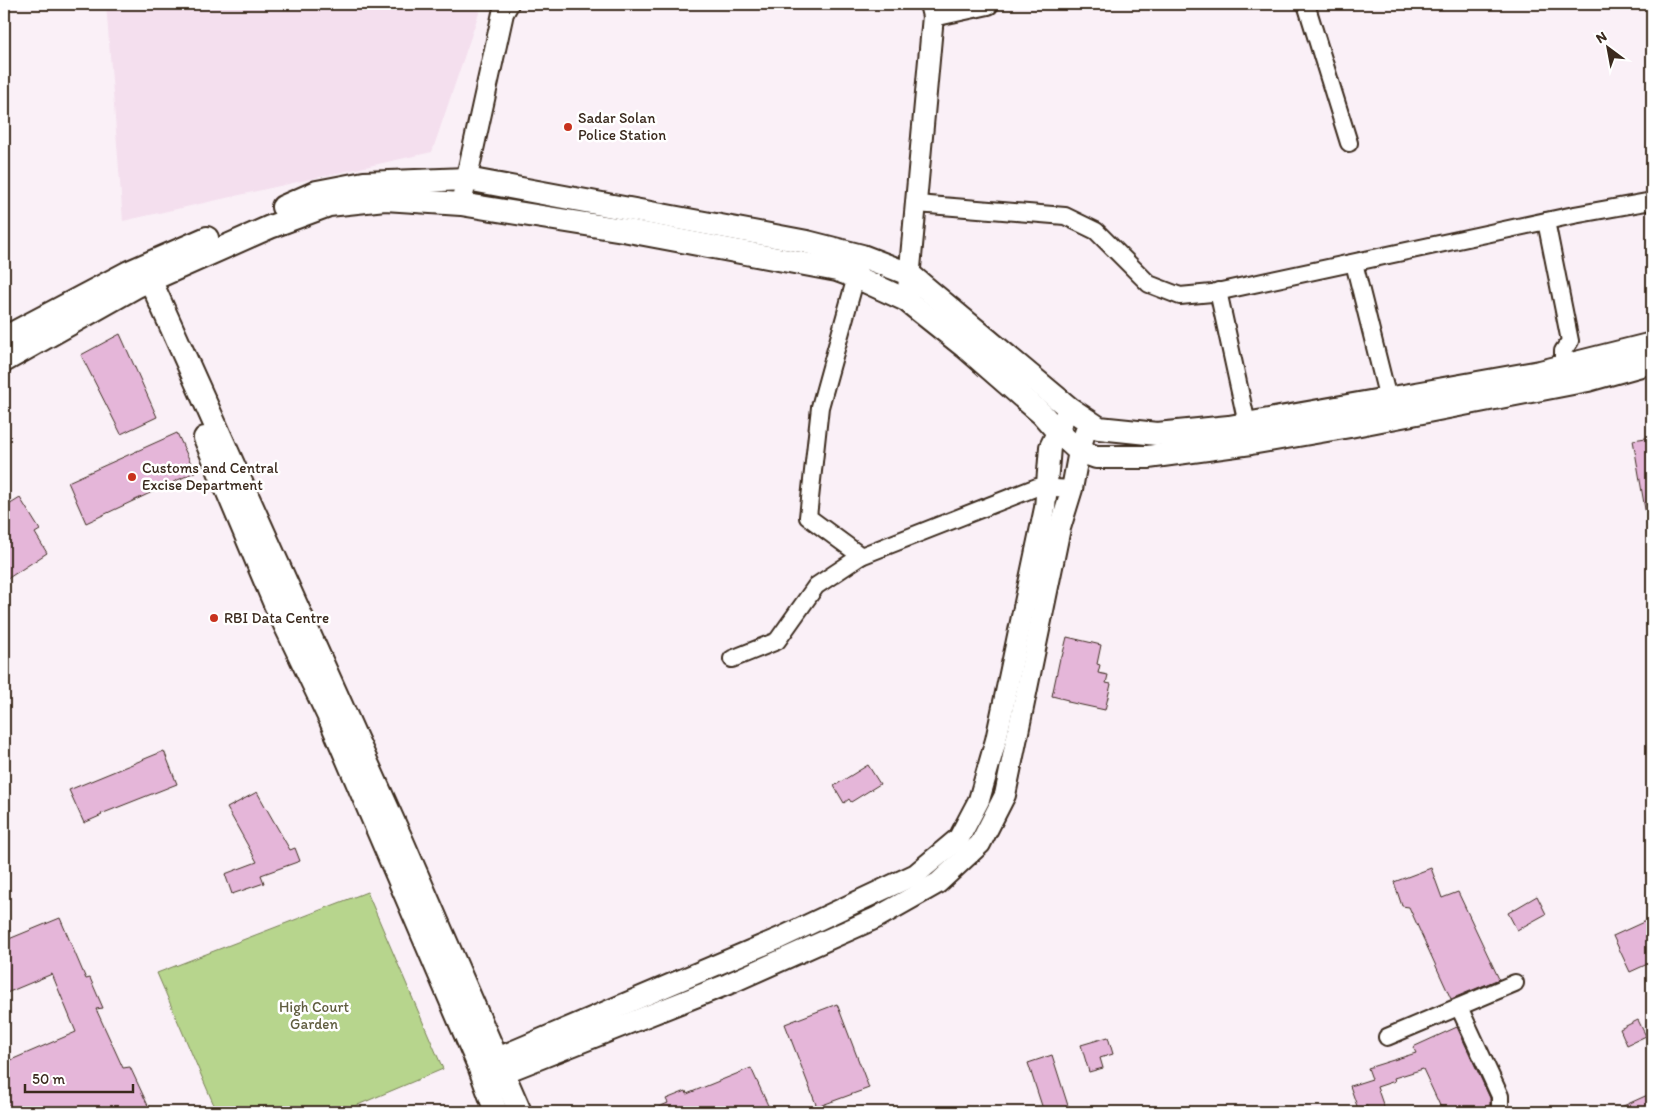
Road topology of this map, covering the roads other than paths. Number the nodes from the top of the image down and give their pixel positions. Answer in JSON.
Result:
{"nodes":[{"id":1,"x":508,"y":4,"type":"edge"},
{"id":2,"x":988,"y":4,"type":"edge"},
{"id":3,"x":1306,"y":4,"type":"edge"},
{"id":4,"x":932,"y":10,"type":"edge"},
{"id":5,"x":1349,"y":143,"type":"dead end"},
{"id":6,"x":467,"y":179,"type":"junction"},
{"id":7,"x":1652,"y":201,"type":"edge"},
{"id":8,"x":461,"y":204,"type":"junction"},
{"id":9,"x":917,"y":204,"type":"junction"},
{"id":10,"x":1546,"y":221,"type":"junction"},
{"id":11,"x":1354,"y":263,"type":"junction"},
{"id":12,"x":859,"y":266,"type":"junction"},
{"id":13,"x":909,"y":274,"type":"junction"},
{"id":14,"x":140,"y":276,"type":"junction"},
{"id":15,"x":1218,"y":291,"type":"junction"},
{"id":16,"x":906,"y":300,"type":"junction"},
{"id":17,"x":4,"y":338,"type":"edge"},
{"id":18,"x":1652,"y":344,"type":"edge"},
{"id":19,"x":4,"y":360,"type":"edge"},
{"id":20,"x":1652,"y":362,"type":"edge"},
{"id":21,"x":1563,"y":366,"type":"junction"},
{"id":22,"x":1388,"y":399,"type":"junction"},
{"id":23,"x":1069,"y":408,"type":"junction"},
{"id":24,"x":1089,"y":421,"type":"junction"},
{"id":25,"x":1247,"y":424,"type":"junction"},
{"id":26,"x":1057,"y":431,"type":"junction"},
{"id":27,"x":1079,"y":451,"type":"junction"},
{"id":28,"x":1047,"y":487,"type":"junction"},
{"id":29,"x":1072,"y":489,"type":"junction"},
{"id":30,"x":861,"y":556,"type":"junction"},
{"id":31,"x":732,"y":659,"type":"dead end"},
{"id":32,"x":1515,"y":983,"type":"dead end"},
{"id":33,"x":1459,"y":1007,"type":"junction"},
{"id":34,"x":1387,"y":1037,"type":"dead end"},
{"id":35,"x":491,"y":1070,"type":"junction"},
{"id":36,"x":496,"y":1112,"type":"edge"},
{"id":37,"x":520,"y":1112,"type":"edge"},
{"id":38,"x":1500,"y":1112,"type":"edge"}],
"edges":[{"from":1,"to":6,"type":"street"},
{"from":2,"to":4,"type":"street"},
{"from":3,"to":5,"type":"street"},
{"from":4,"to":9,"type":"street"},
{"from":6,"to":8,"type":"street"},
{"from":6,"to":12,"type":"main road"},
{"from":6,"to":14,"type":"main road"},
{"from":7,"to":10,"type":"street"},
{"from":8,"to":12,"type":"main road"},
{"from":8,"to":14,"type":"main road"},
{"from":9,"to":13,"type":"street"},
{"from":9,"to":15,"type":"street"},
{"from":10,"to":11,"type":"street"},
{"from":10,"to":21,"type":"street"},
{"from":11,"to":15,"type":"street"},
{"from":11,"to":22,"type":"street"},
{"from":12,"to":13,"type":"main road"},
{"from":12,"to":16,"type":"main road"},
{"from":12,"to":30,"type":"street"},
{"from":13,"to":16,"type":"street"},
{"from":13,"to":23,"type":"main road"},
{"from":14,"to":17,"type":"main road"},
{"from":14,"to":19,"type":"main road"},
{"from":14,"to":35,"type":"main road"},
{"from":15,"to":25,"type":"street"},
{"from":16,"to":26,"type":"main road"},
{"from":18,"to":21,"type":"main road"},
{"from":20,"to":27,"type":"main road"},
{"from":21,"to":22,"type":"main road"},
{"from":22,"to":25,"type":"main road"},
{"from":23,"to":24,"type":"main road"},
{"from":23,"to":26,"type":"street"},
{"from":24,"to":25,"type":"main road"},
{"from":24,"to":27,"type":"street"},
{"from":26,"to":27,"type":"main road"},
{"from":26,"to":28,"type":"street"},
{"from":27,"to":29,"type":"street"},
{"from":28,"to":29,"type":"street"},
{"from":28,"to":30,"type":"street"},
{"from":28,"to":35,"type":"street"},
{"from":29,"to":35,"type":"street"},
{"from":30,"to":31,"type":"street"},
{"from":32,"to":33,"type":"street"},
{"from":33,"to":34,"type":"street"},
{"from":33,"to":38,"type":"street"},
{"from":35,"to":36,"type":"main road"},
{"from":35,"to":37,"type":"main road"}]}
